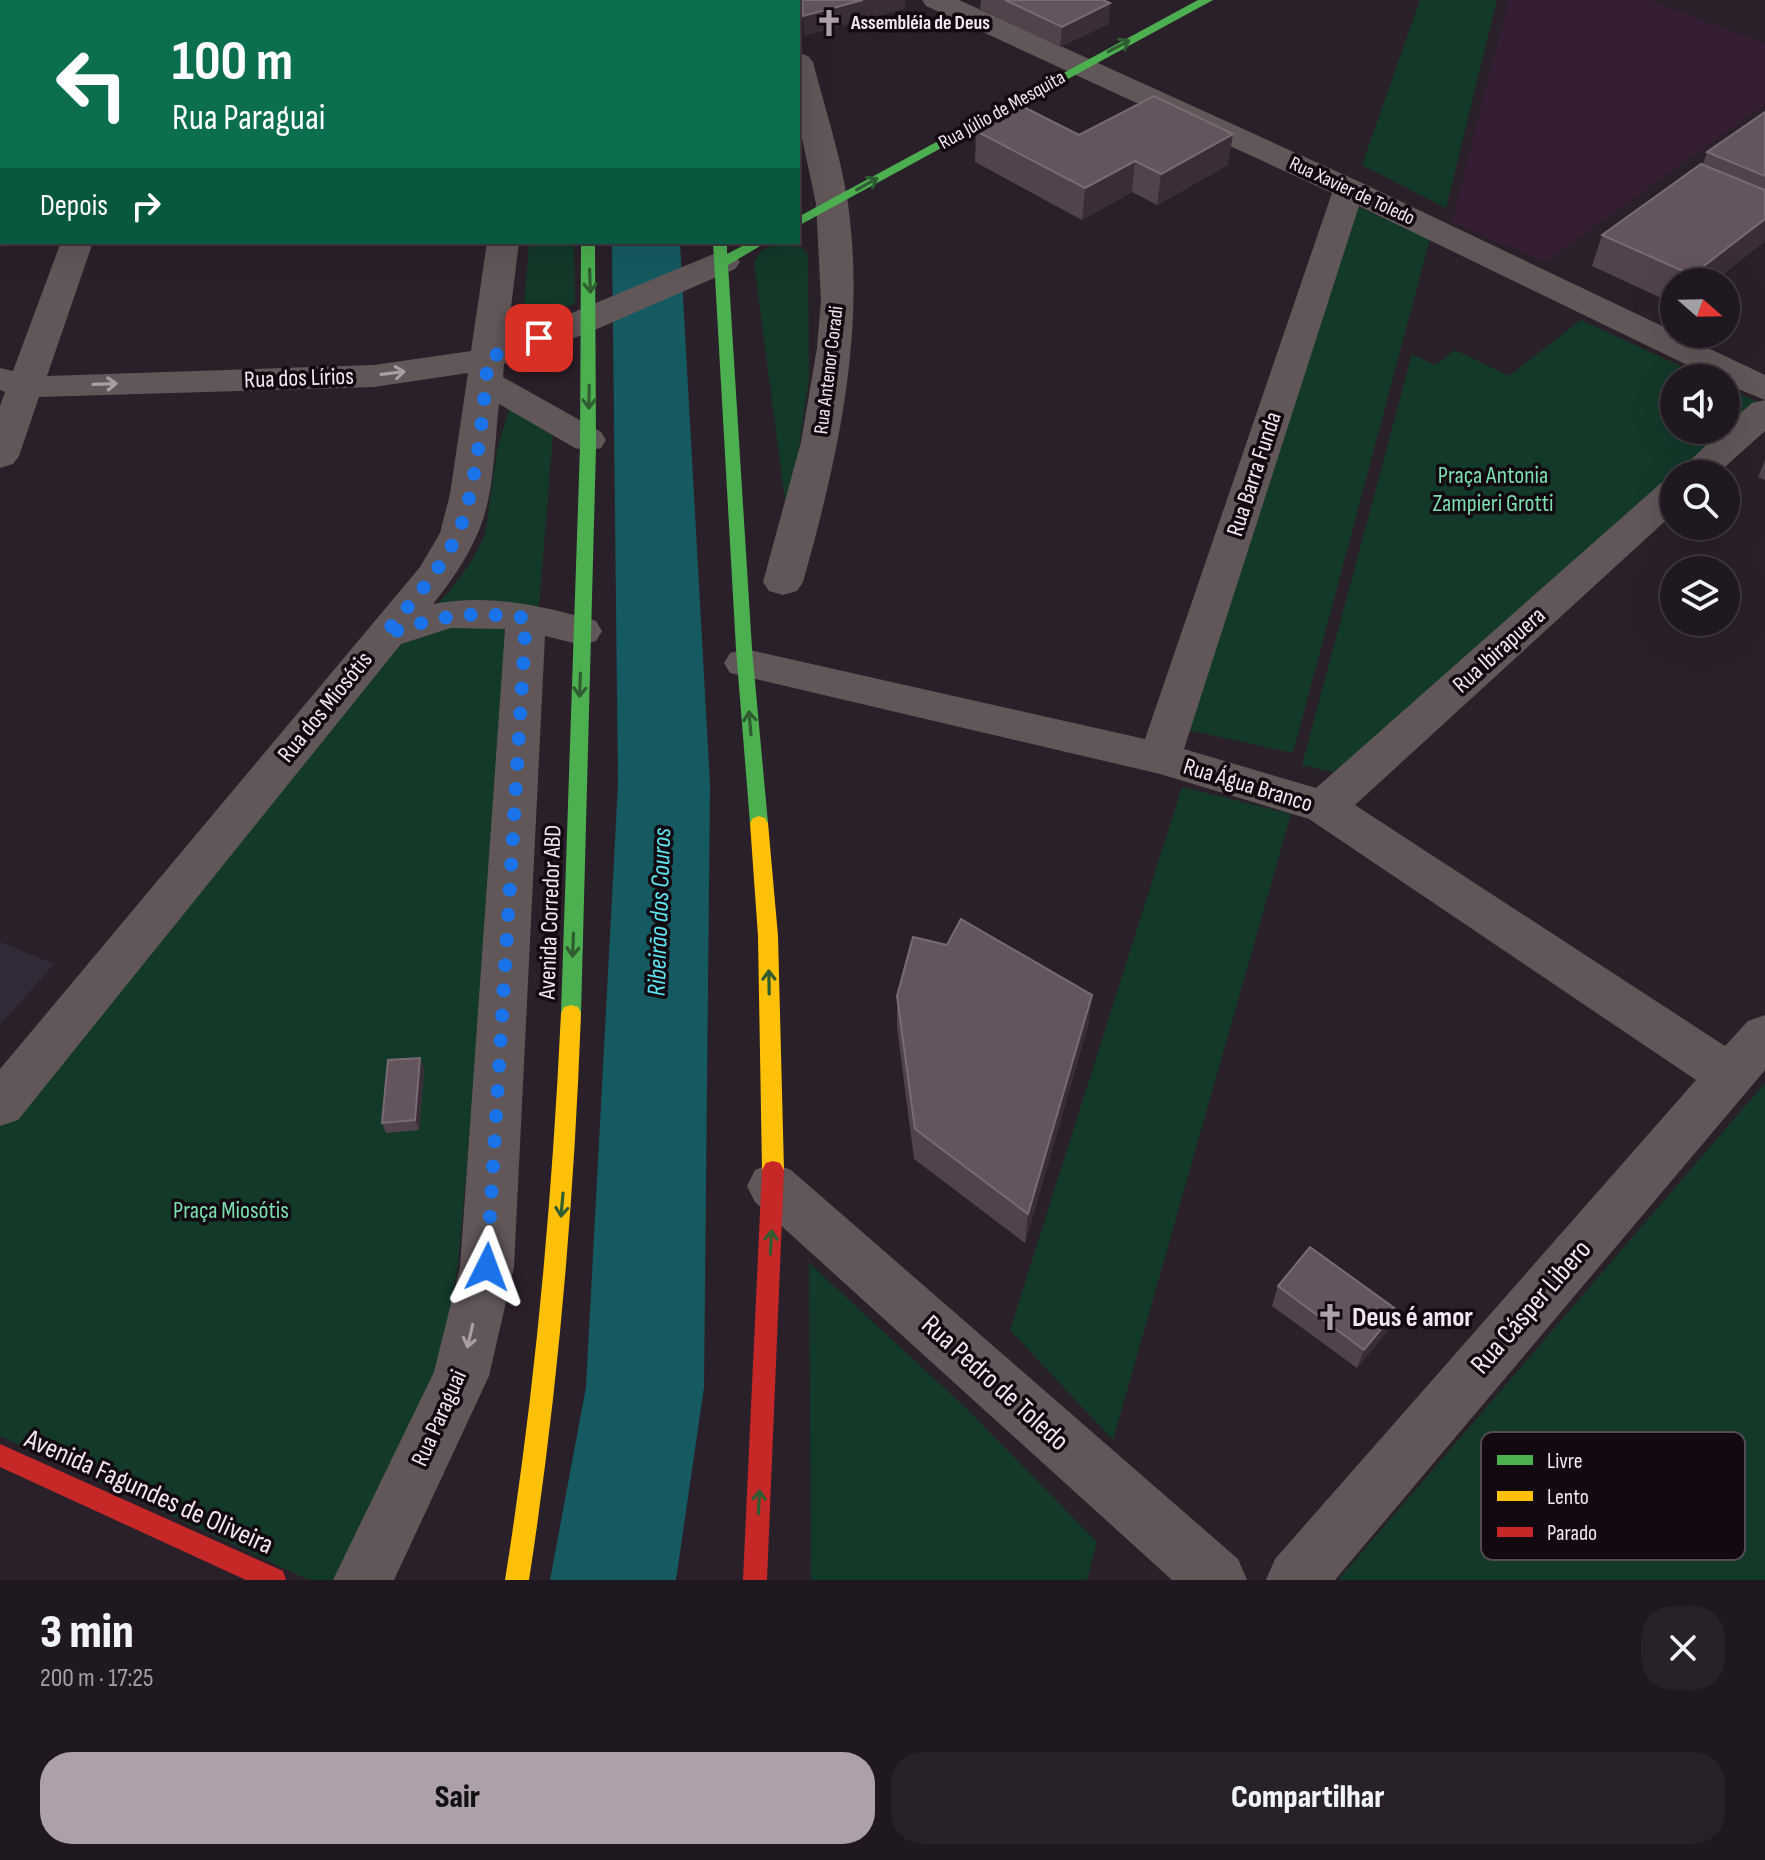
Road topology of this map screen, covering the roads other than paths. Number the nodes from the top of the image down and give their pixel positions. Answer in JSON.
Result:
{"nodes":[{"id":1,"x":936,"y":0,"type":"edge"},
{"id":2,"x":1207,"y":0,"type":"edge"},
{"id":3,"x":1081,"y":66,"type":"junction"},
{"id":4,"x":800,"y":70,"type":"edge"},
{"id":5,"x":1349,"y":189,"type":"junction"},
{"id":6,"x":832,"y":203,"type":"junction"},
{"id":7,"x":800,"y":221,"type":"edge"},
{"id":8,"x":76,"y":244,"type":"edge"},
{"id":9,"x":503,"y":244,"type":"edge"},
{"id":10,"x":588,"y":244,"type":"edge"},
{"id":11,"x":754,"y":244,"type":"edge"},
{"id":12,"x":713,"y":259,"type":"edge"},
{"id":13,"x":591,"y":319,"type":"junction"},
{"id":14,"x":487,"y":370,"type":"junction"},
{"id":15,"x":13,"y":383,"type":"edge"},
{"id":16,"x":1765,"y":389,"type":"edge"},
{"id":17,"x":1765,"y":411,"type":"edge"},
{"id":18,"x":588,"y":440,"type":"junction"},
{"id":19,"x":0,"y":456,"type":"edge"},
{"id":20,"x":1711,"y":460,"type":"edge"},
{"id":21,"x":1660,"y":505,"type":"edge"},
{"id":22,"x":783,"y":582,"type":"dead end"},
{"id":23,"x":526,"y":618,"type":"junction"},
{"id":24,"x":384,"y":635,"type":"junction"},
{"id":25,"x":581,"y":636,"type":"junction"},
{"id":26,"x":745,"y":663,"type":"junction"},
{"id":27,"x":520,"y":721,"type":"junction"},
{"id":28,"x":1160,"y":758,"type":"junction"},
{"id":29,"x":1324,"y":807,"type":"junction"},
{"id":30,"x":1765,"y":1035,"type":"edge"},
{"id":31,"x":1730,"y":1076,"type":"junction"},
{"id":32,"x":0,"y":1105,"type":"edge"},
{"id":33,"x":773,"y":1186,"type":"junction"},
{"id":34,"x":0,"y":1455,"type":"edge"},
{"id":35,"x":274,"y":1580,"type":"edge"},
{"id":36,"x":363,"y":1580,"type":"edge"},
{"id":37,"x":517,"y":1580,"type":"edge"},
{"id":38,"x":755,"y":1580,"type":"edge"},
{"id":39,"x":1217,"y":1580,"type":"edge"},
{"id":40,"x":1296,"y":1580,"type":"edge"}],
"edges":[{"from":1,"to":3,"type":"street","name":"Rua Xavier de Toledo"},
{"from":3,"to":2,"type":"main road","name":"Rua Júlio de Mesquita","one_way":true},
{"from":3,"to":5,"type":"street","name":"Rua Xavier de Toledo"},
{"from":6,"to":3,"type":"main road","name":"Rua Júlio de Mesquita","one_way":true},
{"from":4,"to":6,"type":"street","name":"Rua Antenor Coradi"},
{"from":5,"to":16,"type":"street","name":"Rua Xavier de Toledo"},
{"from":5,"to":28,"type":"street","name":"Rua Barra Funda"},
{"from":6,"to":7,"type":"main road","name":"Rua Júlio de Mesquita"},
{"from":6,"to":22,"type":"street","name":"Rua Antenor Coradi"},
{"from":8,"to":15,"type":"street"},
{"from":9,"to":14,"type":"street","name":"Rua dos Miosótis"},
{"from":10,"to":13,"type":"main road","name":"Avenida Corredor ABD","one_way":true},
{"from":11,"to":12,"type":"main road"},
{"from":12,"to":13,"type":"street"},
{"from":12,"to":26,"type":"main road"},
{"from":13,"to":14,"type":"street","name":"Rua dos Lírios"},
{"from":13,"to":18,"type":"main road","name":"Avenida Corredor ABD","one_way":true},
{"from":15,"to":14,"type":"street","name":"Rua dos Lírios","one_way":true},
{"from":14,"to":18,"type":"street"},
{"from":14,"to":24,"type":"street","name":"Rua dos Miosótis"},
{"from":15,"to":19,"type":"street"},
{"from":17,"to":20,"type":"street"},
{"from":18,"to":25,"type":"main road","name":"Avenida Corredor ABD"},
{"from":21,"to":29,"type":"street","name":"Rua Ibirapuera"},
{"from":23,"to":24,"type":"street"},
{"from":23,"to":25,"type":"street"},
{"from":23,"to":27,"type":"street","name":"Rua Paraguai"},
{"from":24,"to":32,"type":"street","name":"Rua dos Miosótis"},
{"from":25,"to":27,"type":"street","name":"Rua Paraguai"},
{"from":25,"to":37,"type":"main road","name":"Avenida Corredor ABD","one_way":true},
{"from":26,"to":28,"type":"street","name":"Rua Água Branco"},
{"from":33,"to":26,"type":"main road","one_way":true},
{"from":27,"to":36,"type":"street","name":"Rua Paraguai","one_way":true},
{"from":28,"to":29,"type":"street","name":"Rua Água Branco"},
{"from":29,"to":31,"type":"street","name":"Rua Água Branco"},
{"from":30,"to":31,"type":"street","name":"Rua Cásper Libero"},
{"from":31,"to":40,"type":"street","name":"Rua Cásper Libero"},
{"from":38,"to":33,"type":"main road","one_way":true},
{"from":33,"to":39,"type":"street","name":"Rua Pedro de Toledo"},
{"from":34,"to":35,"type":"main road","name":"Avenida Fagundes de Oliveira"}]}
